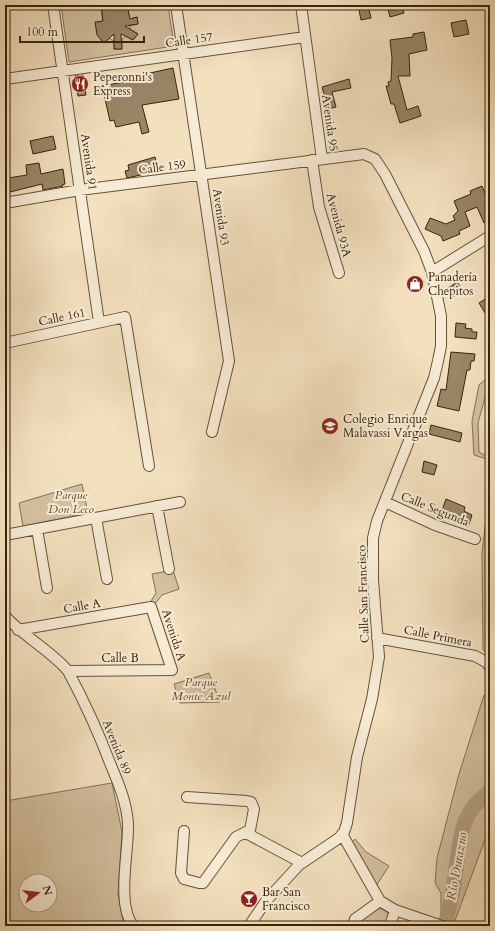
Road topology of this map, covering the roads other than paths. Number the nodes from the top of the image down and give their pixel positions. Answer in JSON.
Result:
{"nodes":[{"id":1,"x":53,"y":5,"type":"edge"},
{"id":2,"x":176,"y":5,"type":"edge"},
{"id":3,"x":301,"y":5,"type":"edge"},
{"id":4,"x":305,"y":37,"type":"junction"},
{"id":5,"x":184,"y":54,"type":"junction"},
{"id":6,"x":62,"y":70,"type":"junction"},
{"id":7,"x":5,"y":80,"type":"edge"},
{"id":8,"x":317,"y":159,"type":"junction"},
{"id":9,"x":202,"y":175,"type":"junction"},
{"id":10,"x":80,"y":190,"type":"junction"},
{"id":11,"x":5,"y":203,"type":"edge"},
{"id":12,"x":490,"y":236,"type":"edge"},
{"id":13,"x":432,"y":272,"type":"junction"},
{"id":14,"x":339,"y":273,"type":"dead end"},
{"id":15,"x":99,"y":322,"type":"junction"},
{"id":16,"x":5,"y":343,"type":"edge"},
{"id":17,"x":212,"y":432,"type":"dead end"},
{"id":18,"x":149,"y":466,"type":"dead end"},
{"id":19,"x":180,"y":502,"type":"dead end"},
{"id":20,"x":385,"y":502,"type":"junction"},
{"id":21,"x":157,"y":506,"type":"junction"},
{"id":22,"x":96,"y":518,"type":"junction"},
{"id":23,"x":37,"y":529,"type":"junction"},
{"id":24,"x":5,"y":535,"type":"edge"},
{"id":25,"x":475,"y":539,"type":"dead end"},
{"id":26,"x":169,"y":569,"type":"dead end"},
{"id":27,"x":107,"y":579,"type":"dead end"},
{"id":28,"x":47,"y":588,"type":"dead end"},
{"id":29,"x":151,"y":607,"type":"joint"},
{"id":30,"x":5,"y":616,"type":"edge"},
{"id":31,"x":18,"y":630,"type":"junction"},
{"id":32,"x":377,"y":638,"type":"junction"},
{"id":33,"x":490,"y":667,"type":"edge"},
{"id":34,"x":172,"y":670,"type":"joint"},
{"id":35,"x":68,"y":671,"type":"junction"},
{"id":36,"x":187,"y":797,"type":"dead end"},
{"id":37,"x":184,"y":831,"type":"dead end"},
{"id":38,"x":246,"y":833,"type":"junction"},
{"id":39,"x":342,"y":834,"type":"junction"},
{"id":40,"x":302,"y":864,"type":"junction"},
{"id":41,"x":380,"y":901,"type":"junction"},
{"id":42,"x":395,"y":910,"type":"junction"},
{"id":43,"x":131,"y":923,"type":"edge"},
{"id":44,"x":249,"y":926,"type":"edge"},
{"id":45,"x":354,"y":926,"type":"edge"},
{"id":46,"x":390,"y":926,"type":"edge"},
{"id":47,"x":442,"y":926,"type":"edge"}],
"edges":[{"from":1,"to":6,"type":"street","name":"Avenida 91"},
{"from":2,"to":5,"type":"street","name":"Avenida 93"},
{"from":3,"to":4,"type":"street","name":"Avenida 95"},
{"from":4,"to":5,"type":"street","name":"Calle 157"},
{"from":4,"to":8,"type":"street","name":"Avenida 95"},
{"from":5,"to":6,"type":"street","name":"Calle 157"},
{"from":5,"to":9,"type":"street","name":"Avenida 93"},
{"from":6,"to":7,"type":"street","name":"Calle 157"},
{"from":6,"to":10,"type":"street","name":"Avenida 91"},
{"from":8,"to":9,"type":"street","name":"Calle 159"},
{"from":8,"to":13,"type":"street","name":"Avenida 95"},
{"from":8,"to":14,"type":"street","name":"Avenida 93A"},
{"from":9,"to":10,"type":"street","name":"Calle 159"},
{"from":9,"to":17,"type":"street","name":"Avenida 93"},
{"from":10,"to":11,"type":"street","name":"Calle 159"},
{"from":10,"to":15,"type":"street","name":"Avenida 91"},
{"from":12,"to":13,"type":"street"},
{"from":13,"to":20,"type":"street","name":"Calle San Francisco"},
{"from":15,"to":16,"type":"street","name":"Calle 161"},
{"from":15,"to":18,"type":"street","name":"Calle 161"},
{"from":19,"to":21,"type":"street"},
{"from":20,"to":25,"type":"street","name":"Calle Segunda"},
{"from":20,"to":32,"type":"street","name":"Calle San Francisco"},
{"from":21,"to":22,"type":"street"},
{"from":21,"to":26,"type":"street"},
{"from":22,"to":23,"type":"street"},
{"from":22,"to":27,"type":"street"},
{"from":23,"to":24,"type":"street"},
{"from":23,"to":28,"type":"street"},
{"from":29,"to":31,"type":"street","name":"Calle A"},
{"from":29,"to":34,"type":"street","name":"Avenida A"},
{"from":30,"to":31,"type":"street","name":"Avenida 89"},
{"from":31,"to":35,"type":"street","name":"Avenida 89"},
{"from":32,"to":33,"type":"street","name":"Calle Primera"},
{"from":32,"to":39,"type":"street","name":"Calle San Francisco"},
{"from":34,"to":35,"type":"street","name":"Calle B"},
{"from":35,"to":43,"type":"street","name":"Avenida 89"},
{"from":36,"to":38,"type":"street"},
{"from":37,"to":38,"type":"street"},
{"from":38,"to":40,"type":"street"},
{"from":39,"to":40,"type":"street"},
{"from":39,"to":41,"type":"street"},
{"from":40,"to":44,"type":"street"},
{"from":41,"to":42,"type":"street"},
{"from":41,"to":45,"type":"street"},
{"from":42,"to":46,"type":"street"},
{"from":42,"to":47,"type":"street"}]}
